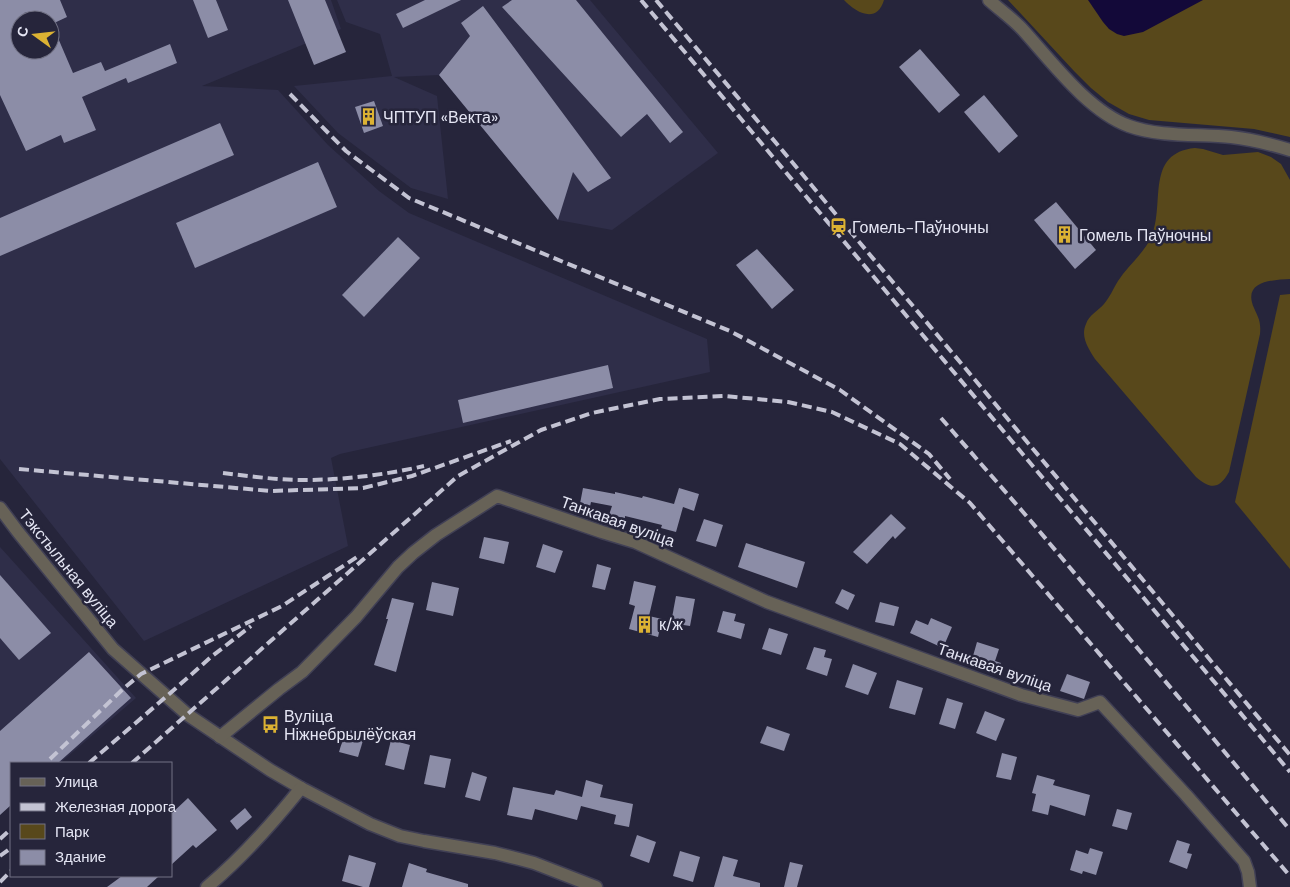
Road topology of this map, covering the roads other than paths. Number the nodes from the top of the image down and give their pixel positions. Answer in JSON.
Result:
{"nodes":[{"id":1,"x":989,"y":0,"type":"edge"},
{"id":2,"x":1290,"y":150,"type":"edge"},
{"id":3,"x":0,"y":508,"type":"edge"},
{"id":4,"x":220,"y":737,"type":"junction"},
{"id":5,"x":301,"y":788,"type":"junction"},
{"id":6,"x":207,"y":887,"type":"edge"},
{"id":7,"x":596,"y":887,"type":"edge"},
{"id":8,"x":1250,"y":887,"type":"edge"}],
"edges":[{"from":1,"to":2,"type":"street"},
{"from":3,"to":4,"type":"street","name":"Тэкстыльная вуліца"},
{"from":4,"to":5,"type":"street","name":"Тэкстыльная вуліца"},
{"from":4,"to":8,"type":"street","name":"Танкавая вуліца"},
{"from":5,"to":6,"type":"street"},
{"from":5,"to":7,"type":"street","name":"Тэкстыльная вуліца"}]}
